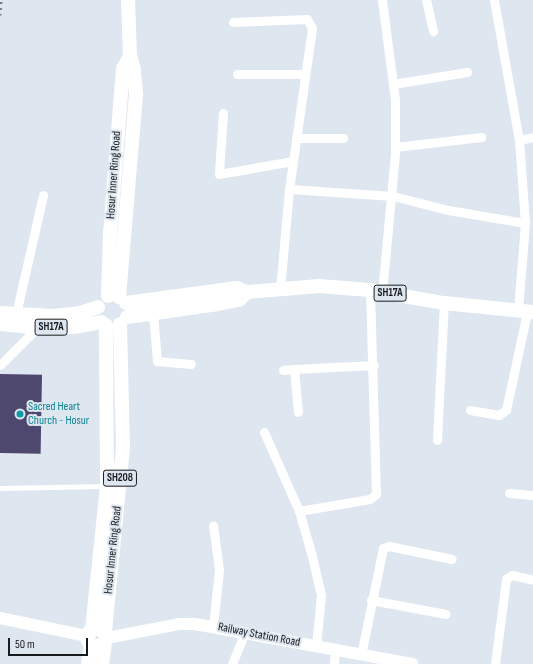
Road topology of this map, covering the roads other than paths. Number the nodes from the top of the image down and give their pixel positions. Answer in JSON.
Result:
{"nodes":[{"id":1,"x":128,"y":0,"type":"edge"},
{"id":2,"x":382,"y":0,"type":"edge"},
{"id":3,"x":426,"y":0,"type":"edge"},
{"id":4,"x":494,"y":0,"type":"edge"},
{"id":5,"x":233,"y":22,"type":"dead end"},
{"id":6,"x":433,"y":30,"type":"dead end"},
{"id":7,"x":467,"y":72,"type":"dead end"},
{"id":8,"x":237,"y":74,"type":"dead end"},
{"id":9,"x":305,"y":74,"type":"junction"},
{"id":10,"x":393,"y":84,"type":"junction"},
{"id":11,"x":222,"y":112,"type":"dead end"},
{"id":12,"x":481,"y":137,"type":"dead end"},
{"id":13,"x":296,"y":138,"type":"junction"},
{"id":14,"x":343,"y":138,"type":"dead end"},
{"id":15,"x":533,"y":138,"type":"edge"},
{"id":16,"x":519,"y":140,"type":"junction"},
{"id":17,"x":395,"y":147,"type":"junction"},
{"id":18,"x":292,"y":161,"type":"junction"},
{"id":19,"x":289,"y":189,"type":"junction"},
{"id":20,"x":43,"y":195,"type":"dead end"},
{"id":21,"x":393,"y":196,"type":"junction"},
{"id":22,"x":526,"y":223,"type":"junction"},
{"id":23,"x":280,"y":289,"type":"junction"},
{"id":24,"x":376,"y":291,"type":"junction"},
{"id":25,"x":247,"y":292,"type":"junction"},
{"id":26,"x":444,"y":303,"type":"junction"},
{"id":27,"x":526,"y":311,"type":"edge"},
{"id":28,"x":115,"y":312,"type":"junction"},
{"id":29,"x":0,"y":313,"type":"edge"},
{"id":30,"x":16,"y":314,"type":"junction"},
{"id":31,"x":154,"y":314,"type":"junction"},
{"id":32,"x":0,"y":324,"type":"edge"},
{"id":33,"x":37,"y":328,"type":"junction"},
{"id":34,"x":191,"y":364,"type":"dead end"},
{"id":35,"x":0,"y":365,"type":"edge"},
{"id":36,"x":374,"y":365,"type":"junction"},
{"id":37,"x":283,"y":370,"type":"dead end"},
{"id":38,"x":294,"y":370,"type":"junction"},
{"id":39,"x":470,"y":410,"type":"dead end"},
{"id":40,"x":298,"y":412,"type":"dead end"},
{"id":41,"x":264,"y":432,"type":"dead end"},
{"id":42,"x":436,"y":440,"type":"dead end"},
{"id":43,"x":107,"y":486,"type":"junction"},
{"id":44,"x":0,"y":488,"type":"edge"},
{"id":45,"x":508,"y":493,"type":"dead end"},
{"id":46,"x":533,"y":495,"type":"edge"},
{"id":47,"x":299,"y":511,"type":"junction"},
{"id":48,"x":213,"y":525,"type":"dead end"},
{"id":49,"x":452,"y":559,"type":"dead end"},
{"id":50,"x":533,"y":580,"type":"edge"},
{"id":51,"x":371,"y":600,"type":"junction"},
{"id":52,"x":446,"y":614,"type":"dead end"},
{"id":53,"x":0,"y":618,"type":"edge"},
{"id":54,"x":213,"y":626,"type":"junction"},
{"id":55,"x":245,"y":632,"type":"junction"},
{"id":56,"x":98,"y":637,"type":"junction"},
{"id":57,"x":316,"y":646,"type":"junction"},
{"id":58,"x":335,"y":648,"type":"junction"},
{"id":59,"x":361,"y":654,"type":"junction"},
{"id":60,"x":88,"y":664,"type":"edge"},
{"id":61,"x":102,"y":664,"type":"edge"},
{"id":62,"x":232,"y":664,"type":"edge"},
{"id":63,"x":334,"y":664,"type":"edge"},
{"id":64,"x":412,"y":664,"type":"edge"},
{"id":65,"x":496,"y":664,"type":"edge"}],
"edges":[{"from":1,"to":28,"type":"main road","name":"Hosur Inner Ring Road","number":"SH208"},
{"from":2,"to":10,"type":"street"},
{"from":3,"to":6,"type":"street"},
{"from":4,"to":16,"type":"street"},
{"from":5,"to":9,"type":"street"},
{"from":7,"to":10,"type":"street"},
{"from":8,"to":9,"type":"street"},
{"from":9,"to":13,"type":"street"},
{"from":10,"to":17,"type":"street"},
{"from":11,"to":18,"type":"street"},
{"from":12,"to":17,"type":"street"},
{"from":13,"to":14,"type":"street"},
{"from":13,"to":18,"type":"street"},
{"from":15,"to":16,"type":"street"},
{"from":16,"to":22,"type":"street"},
{"from":17,"to":21,"type":"street"},
{"from":18,"to":19,"type":"street"},
{"from":19,"to":21,"type":"street"},
{"from":19,"to":23,"type":"street"},
{"from":20,"to":30,"type":"street"},
{"from":21,"to":22,"type":"street"},
{"from":21,"to":24,"type":"street"},
{"from":22,"to":27,"type":"street"},
{"from":23,"to":24,"type":"main road","number":"SH17A"},
{"from":23,"to":25,"type":"main road","number":"SH17A"},
{"from":24,"to":26,"type":"main road","number":"SH17A"},
{"from":24,"to":36,"type":"street"},
{"from":25,"to":28,"type":"main road","number":"SH17A"},
{"from":25,"to":31,"type":"main road","number":"SH17A"},
{"from":26,"to":27,"type":"main road","number":"SH17A"},
{"from":26,"to":42,"type":"street"},
{"from":27,"to":39,"type":"street"},
{"from":28,"to":30,"type":"main road","number":"SH17A"},
{"from":28,"to":31,"type":"main road","number":"SH17A"},
{"from":28,"to":33,"type":"main road","number":"SH17A"},
{"from":28,"to":43,"type":"main road","name":"Hosur Inner Ring Road","number":"SH208"},
{"from":28,"to":56,"type":"main road","name":"Hosur Inner Ring Road","number":"SH208"},
{"from":29,"to":30,"type":"main road","number":"SH17A"},
{"from":31,"to":34,"type":"street"},
{"from":32,"to":33,"type":"main road","number":"SH17A"},
{"from":33,"to":35,"type":"street"},
{"from":36,"to":38,"type":"street"},
{"from":36,"to":47,"type":"street"},
{"from":37,"to":38,"type":"street"},
{"from":38,"to":40,"type":"street"},
{"from":41,"to":47,"type":"street"},
{"from":43,"to":44,"type":"lane"},
{"from":43,"to":56,"type":"main road","name":"Hosur Inner Ring Road","number":"SH208"},
{"from":45,"to":46,"type":"street"},
{"from":47,"to":57,"type":"street"},
{"from":48,"to":54,"type":"street"},
{"from":49,"to":51,"type":"street"},
{"from":50,"to":65,"type":"street"},
{"from":51,"to":52,"type":"street"},
{"from":51,"to":59,"type":"street"},
{"from":53,"to":56,"type":"main road","name":"Railway Station Road"},
{"from":54,"to":55,"type":"main road","name":"Railway Station Road"},
{"from":54,"to":56,"type":"main road","name":"Railway Station Road"},
{"from":55,"to":57,"type":"main road","name":"Railway Station Road"},
{"from":55,"to":62,"type":"street"},
{"from":56,"to":60,"type":"main road","name":"Hosur Inner Ring Road","number":"SH208"},
{"from":56,"to":61,"type":"main road","name":"Hosur Inner Ring Road","number":"SH208"},
{"from":57,"to":58,"type":"main road","name":"Railway Station Road"},
{"from":58,"to":59,"type":"main road","name":"Railway Station Road"},
{"from":58,"to":63,"type":"street"},
{"from":59,"to":64,"type":"main road","name":"Railway Station Road"}]}
